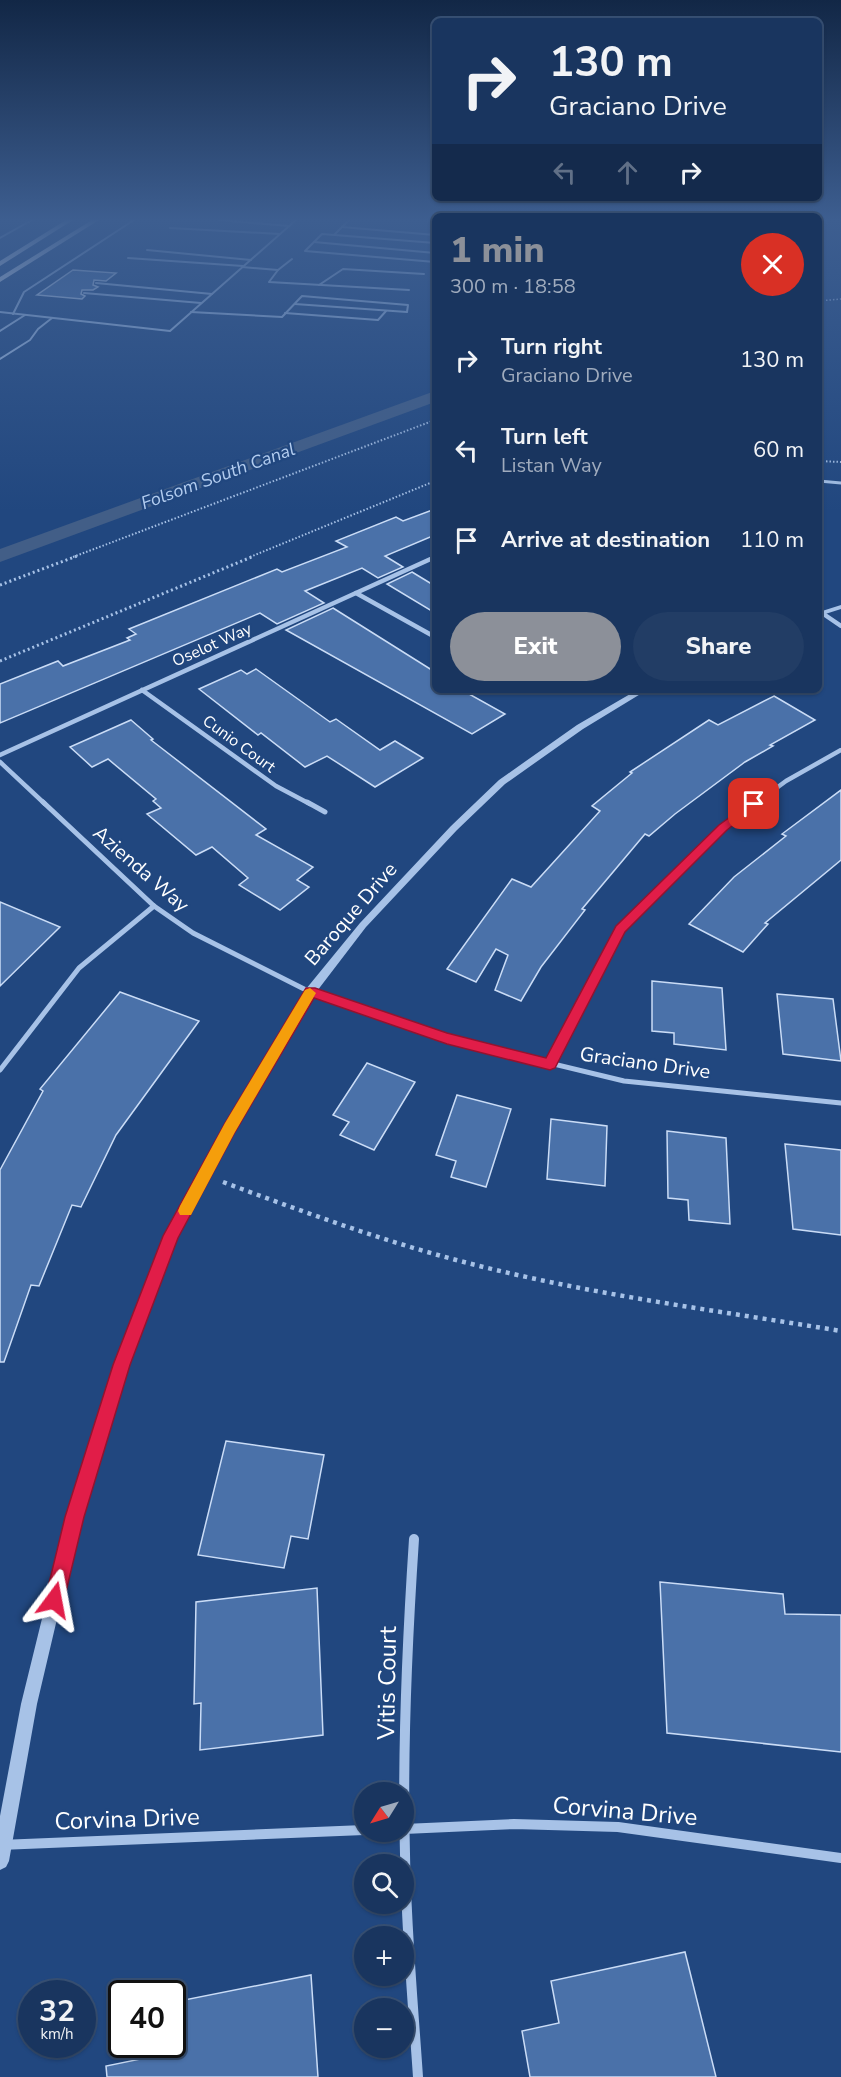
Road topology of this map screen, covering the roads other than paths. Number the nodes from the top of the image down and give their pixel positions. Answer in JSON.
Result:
{"nodes":[{"id":1,"x":22,"y":317,"type":"edge"},
{"id":2,"x":42,"y":317,"type":"edge"},
{"id":3,"x":186,"y":317,"type":"edge"},
{"id":4,"x":337,"y":317,"type":"edge"},
{"id":5,"x":381,"y":317,"type":"edge"},
{"id":6,"x":52,"y":318,"type":"junction"},
{"id":7,"x":0,"y":331,"type":"edge"},
{"id":8,"x":0,"y":359,"type":"edge"},
{"id":9,"x":822,"y":481,"type":"edge"},
{"id":10,"x":841,"y":483,"type":"edge"},
{"id":11,"x":432,"y":558,"type":"edge"},
{"id":12,"x":356,"y":593,"type":"junction"},
{"id":13,"x":841,"y":607,"type":"edge"},
{"id":14,"x":822,"y":612,"type":"edge"},
{"id":15,"x":822,"y":614,"type":"edge"},
{"id":16,"x":841,"y":626,"type":"edge"},
{"id":17,"x":432,"y":635,"type":"edge"},
{"id":18,"x":142,"y":690,"type":"junction"},
{"id":19,"x":638,"y":693,"type":"edge"},
{"id":20,"x":841,"y":750,"type":"edge"},
{"id":21,"x":0,"y":755,"type":"edge"},
{"id":22,"x":0,"y":762,"type":"edge"},
{"id":23,"x":325,"y":812,"type":"dead end"},
{"id":24,"x":154,"y":906,"type":"junction"},
{"id":25,"x":310,"y":992,"type":"junction"},
{"id":26,"x":550,"y":1064,"type":"junction"},
{"id":27,"x":0,"y":1070,"type":"edge"},
{"id":28,"x":841,"y":1103,"type":"edge"},
{"id":29,"x":414,"y":1539,"type":"dead end"},
{"id":30,"x":405,"y":1782,"type":"edge"},
{"id":31,"x":414,"y":1829,"type":"edge"},
{"id":32,"x":354,"y":1830,"type":"edge"},
{"id":33,"x":404,"y":1842,"type":"edge"},
{"id":34,"x":1,"y":1844,"type":"edge"},
{"id":35,"x":841,"y":1858,"type":"edge"},
{"id":36,"x":0,"y":1861,"type":"edge"},
{"id":37,"x":418,"y":2077,"type":"edge"}],
"edges":[{"from":1,"to":7,"type":"lane"},
{"from":2,"to":6,"type":"street"},
{"from":3,"to":6,"type":"street"},
{"from":4,"to":5,"type":"lane"},
{"from":6,"to":8,"type":"lane"},
{"from":9,"to":10,"type":"street"},
{"from":11,"to":12,"type":"street","name":"Oselot Way"},
{"from":12,"to":17,"type":"street"},
{"from":12,"to":18,"type":"street","name":"Oselot Way"},
{"from":13,"to":14,"type":"street"},
{"from":15,"to":16,"type":"street"},
{"from":18,"to":21,"type":"street","name":"Oselot Way"},
{"from":18,"to":23,"type":"street","name":"Cunio Court"},
{"from":19,"to":25,"type":"street","name":"Baroque Drive"},
{"from":20,"to":26,"type":"street"},
{"from":22,"to":24,"type":"street","name":"Azienda Way"},
{"from":24,"to":25,"type":"street","name":"Azienda Way"},
{"from":24,"to":27,"type":"street"},
{"from":25,"to":26,"type":"street","name":"Graciano Drive"},
{"from":25,"to":34,"type":"street","name":"Baroque Drive"},
{"from":26,"to":28,"type":"street","name":"Graciano Drive"},
{"from":29,"to":30,"type":"street","name":"Vitis Court"},
{"from":31,"to":35,"type":"street","name":"Corvina Drive"},
{"from":32,"to":34,"type":"street","name":"Corvina Drive"},
{"from":33,"to":37,"type":"street","name":"Vitis Court"},
{"from":34,"to":36,"type":"street","name":"Baroque Drive"}]}
